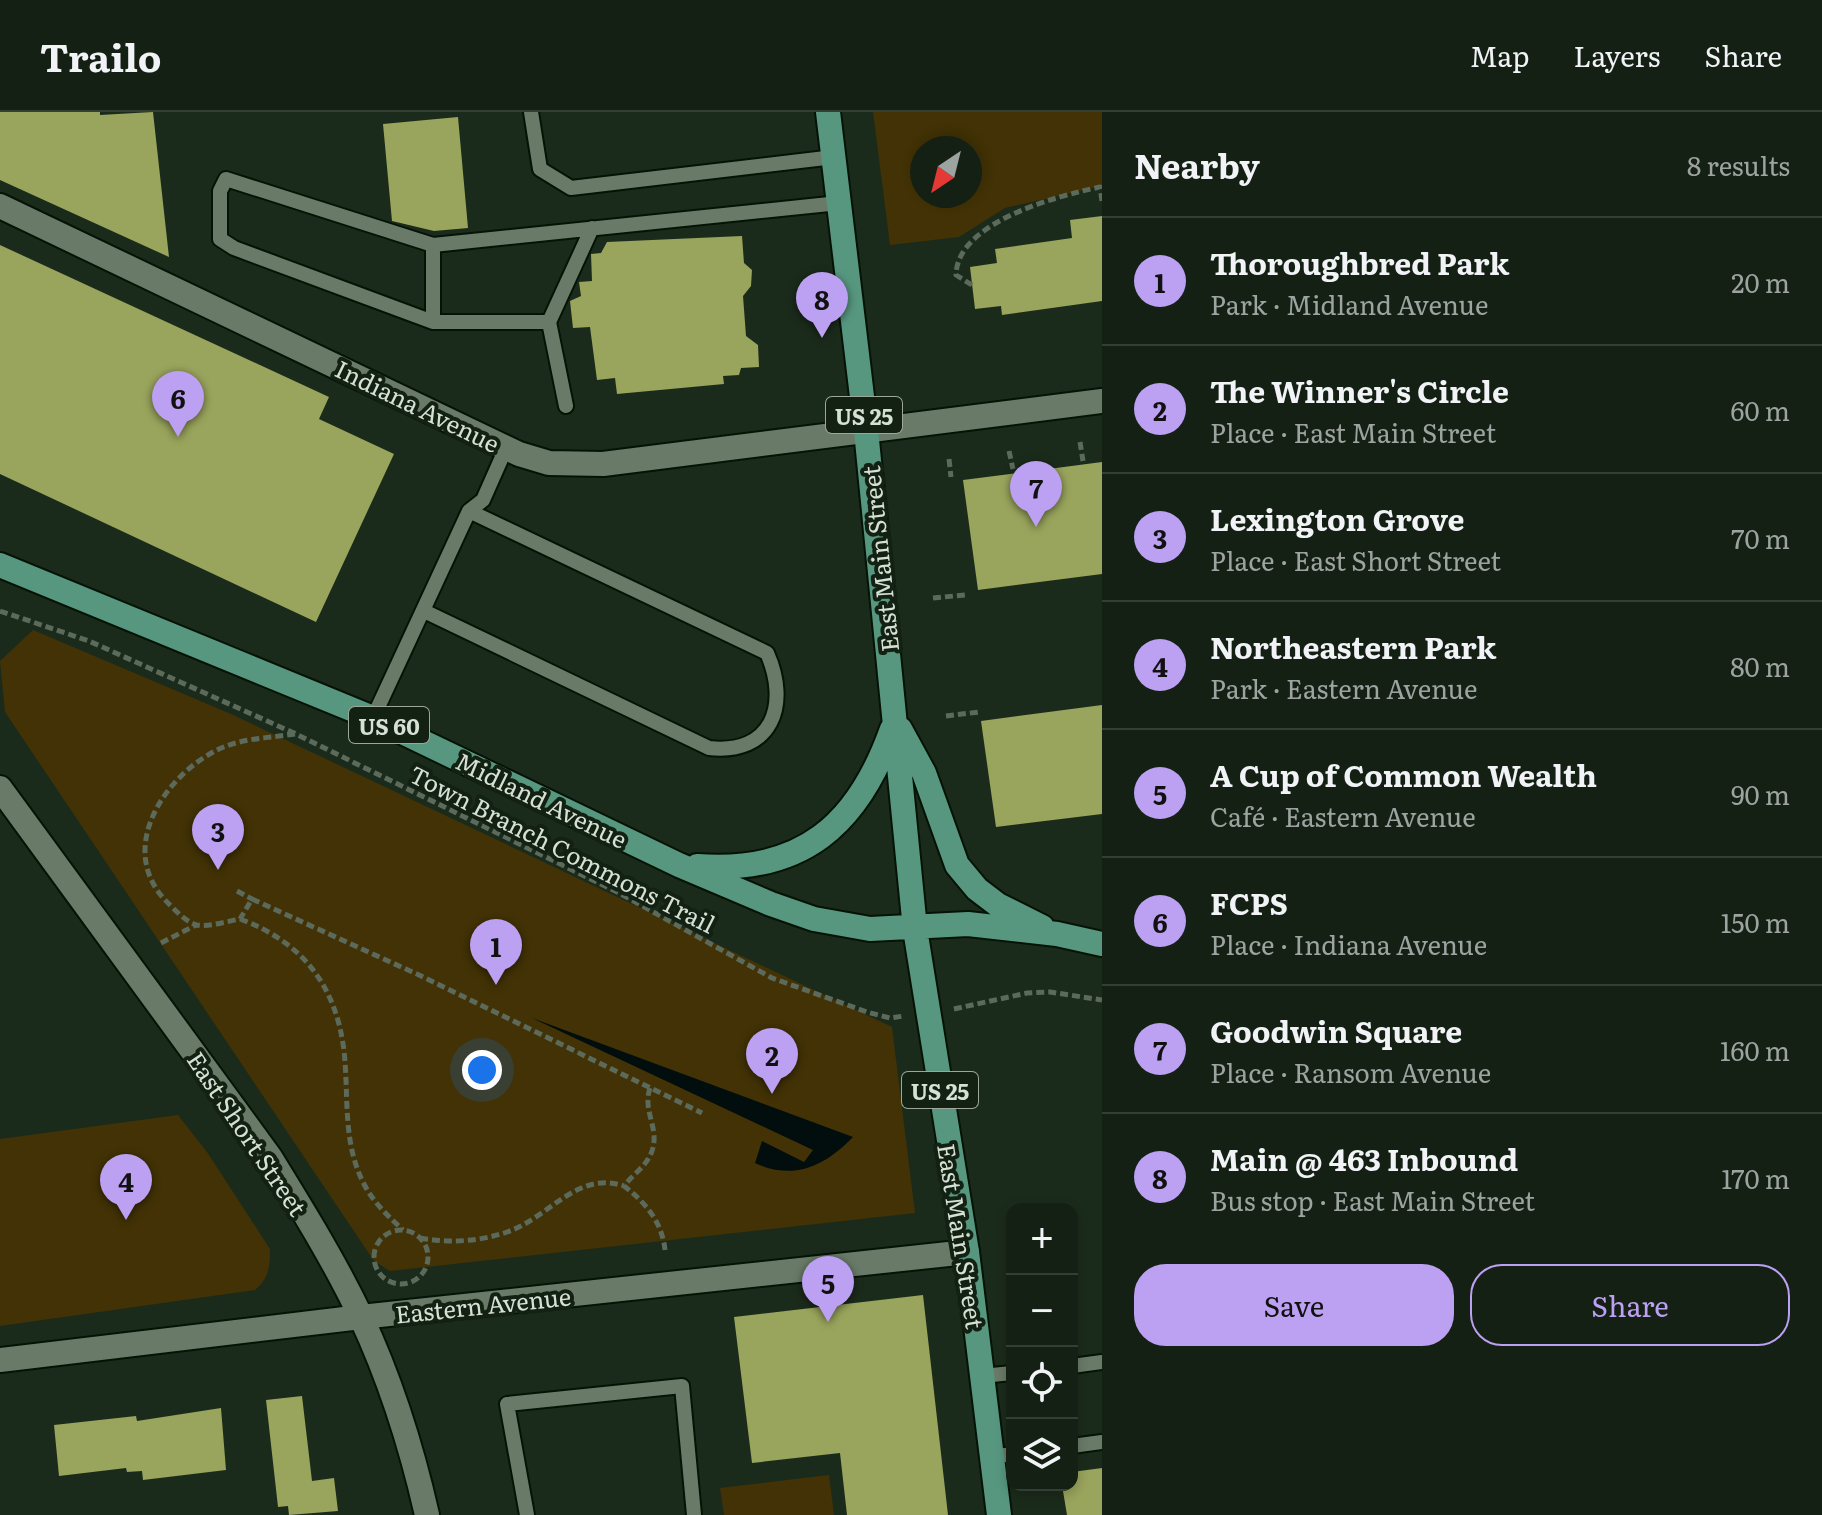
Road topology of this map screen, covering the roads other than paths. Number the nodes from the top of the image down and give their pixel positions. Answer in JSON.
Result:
{"nodes":[{"id":1,"x":531,"y":112,"type":"edge"},
{"id":2,"x":828,"y":112,"type":"edge"},
{"id":3,"x":834,"y":157,"type":"junction"},
{"id":4,"x":839,"y":203,"type":"junction"},
{"id":5,"x":0,"y":206,"type":"edge"},
{"id":6,"x":592,"y":228,"type":"junction"},
{"id":7,"x":433,"y":245,"type":"junction"},
{"id":8,"x":433,"y":322,"type":"junction"},
{"id":9,"x":549,"y":322,"type":"junction"},
{"id":10,"x":1102,"y":401,"type":"edge"},
{"id":11,"x":566,"y":406,"type":"dead end"},
{"id":12,"x":866,"y":430,"type":"junction"},
{"id":13,"x":506,"y":448,"type":"junction"},
{"id":14,"x":469,"y":511,"type":"junction"},
{"id":15,"x":0,"y":565,"type":"edge"},
{"id":16,"x":424,"y":611,"type":"junction"},
{"id":17,"x":373,"y":718,"type":"junction"},
{"id":18,"x":895,"y":719,"type":"junction"},
{"id":19,"x":0,"y":788,"type":"edge"},
{"id":20,"x":679,"y":865,"type":"junction"},
{"id":21,"x":915,"y":929,"type":"junction"},
{"id":22,"x":1057,"y":934,"type":"junction"},
{"id":23,"x":1102,"y":944,"type":"edge"},
{"id":24,"x":967,"y":1252,"type":"junction"},
{"id":25,"x":361,"y":1317,"type":"junction"},
{"id":26,"x":0,"y":1360,"type":"edge"},
{"id":27,"x":1102,"y":1362,"type":"edge"},
{"id":28,"x":1078,"y":1365,"type":"edge"},
{"id":29,"x":1006,"y":1374,"type":"edge"},
{"id":30,"x":982,"y":1376,"type":"junction"},
{"id":31,"x":1102,"y":1442,"type":"edge"},
{"id":32,"x":1078,"y":1445,"type":"edge"},
{"id":33,"x":1002,"y":1456,"type":"edge"},
{"id":34,"x":427,"y":1515,"type":"edge"},
{"id":35,"x":527,"y":1515,"type":"edge"},
{"id":36,"x":694,"y":1515,"type":"edge"},
{"id":37,"x":999,"y":1515,"type":"edge"}],
"edges":[{"from":1,"to":3,"type":"lane"},
{"from":2,"to":3,"type":"main road","name":"East Main Street","number":"US 25"},
{"from":3,"to":4,"type":"main road","name":"East Main Street","number":"US 25"},
{"from":4,"to":6,"type":"lane"},
{"from":4,"to":12,"type":"main road","name":"East Main Street","number":"US 25"},
{"from":5,"to":13,"type":"street","name":"Indiana Avenue"},
{"from":6,"to":7,"type":"lane"},
{"from":6,"to":9,"type":"lane"},
{"from":7,"to":8,"type":"lane"},
{"from":7,"to":8,"type":"lane"},
{"from":8,"to":9,"type":"lane"},
{"from":9,"to":11,"type":"lane"},
{"from":10,"to":12,"type":"street","name":"Indiana Avenue"},
{"from":12,"to":13,"type":"street","name":"Indiana Avenue"},
{"from":12,"to":18,"type":"main road","name":"East Main Street","number":"US 25"},
{"from":13,"to":14,"type":"lane"},
{"from":14,"to":16,"type":"lane"},
{"from":14,"to":16,"type":"lane"},
{"from":15,"to":17,"type":"main road","name":"Midland Avenue","number":"US 60"},
{"from":16,"to":17,"type":"lane"},
{"from":17,"to":20,"type":"main road","name":"Midland Avenue","number":"US 60"},
{"from":18,"to":20,"type":"main road","name":"East Main Street"},
{"from":18,"to":21,"type":"main road","name":"East Main Street","number":"US 25"},
{"from":18,"to":22,"type":"main road"},
{"from":19,"to":25,"type":"street","name":"East Short Street"},
{"from":20,"to":21,"type":"main road","name":"Midland Avenue","number":"US 60"},
{"from":21,"to":22,"type":"main road","name":"Midland Avenue"},
{"from":21,"to":24,"type":"main road","name":"East Main Street","number":"US 25"},
{"from":22,"to":23,"type":"main road"},
{"from":24,"to":25,"type":"street","name":"Eastern Avenue"},
{"from":24,"to":30,"type":"main road","name":"East Main Street","number":"US 25"},
{"from":25,"to":26,"type":"street","name":"Eastern Avenue"},
{"from":25,"to":34,"type":"street","name":"East Short Street"},
{"from":27,"to":28,"type":"lane"},
{"from":29,"to":30,"type":"lane"},
{"from":30,"to":33,"type":"main road","name":"East Main Street","number":"US 25"},
{"from":31,"to":32,"type":"lane"},
{"from":33,"to":37,"type":"main road","name":"East Main Street","number":"US 25"},
{"from":35,"to":36,"type":"lane"}]}
